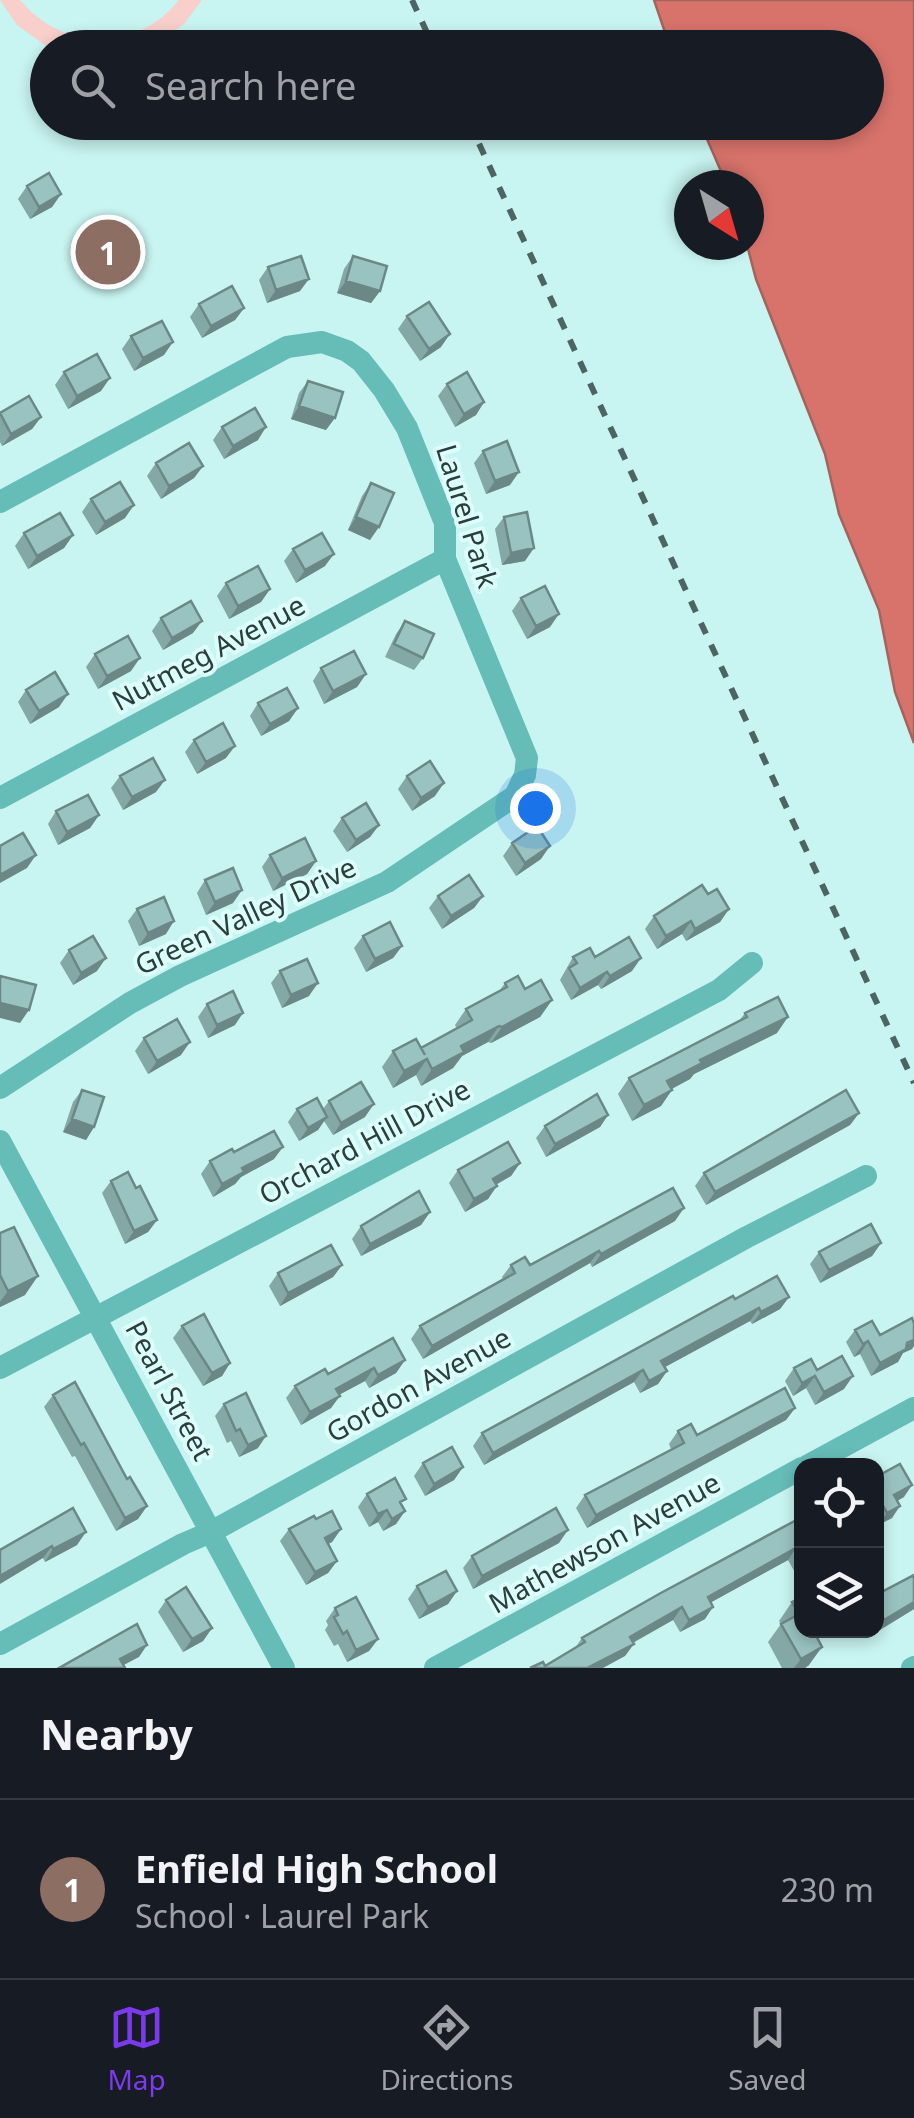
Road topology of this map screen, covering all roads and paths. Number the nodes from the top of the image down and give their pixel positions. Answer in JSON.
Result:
{"nodes":[{"id":1,"x":0,"y":502,"type":"edge"},
{"id":2,"x":445,"y":560,"type":"junction"},
{"id":3,"x":515,"y":796,"type":"joint"},
{"id":4,"x":0,"y":798,"type":"edge"},
{"id":5,"x":752,"y":962,"type":"dead end"},
{"id":6,"x":0,"y":1088,"type":"edge"},
{"id":7,"x":0,"y":1142,"type":"edge"},
{"id":8,"x":866,"y":1176,"type":"dead end"},
{"id":9,"x":96,"y":1316,"type":"junction"},
{"id":10,"x":0,"y":1368,"type":"edge"},
{"id":11,"x":914,"y":1408,"type":"edge"},
{"id":12,"x":821,"y":1458,"type":"edge"},
{"id":13,"x":794,"y":1472,"type":"edge"},
{"id":14,"x":212,"y":1532,"type":"junction"},
{"id":15,"x":0,"y":1644,"type":"edge"},
{"id":16,"x":284,"y":1668,"type":"edge"},
{"id":17,"x":435,"y":1668,"type":"edge"}],
"edges":[{"from":1,"to":2,"type":"street","name":"Laurel Park"},
{"from":2,"to":3,"type":"street","name":"Laurel Park"},
{"from":2,"to":4,"type":"street","name":"Nutmeg Avenue"},
{"from":3,"to":6,"type":"street","name":"Green Valley Drive"},
{"from":5,"to":9,"type":"street","name":"Orchard Hill Drive"},
{"from":7,"to":9,"type":"street","name":"Pearl Street"},
{"from":8,"to":14,"type":"street","name":"Gordon Avenue"},
{"from":9,"to":10,"type":"street","name":"Orchard Hill Drive"},
{"from":9,"to":14,"type":"street","name":"Pearl Street"},
{"from":11,"to":12,"type":"street","name":"Mathewson Avenue"},
{"from":13,"to":17,"type":"street","name":"Mathewson Avenue"},
{"from":14,"to":15,"type":"street","name":"Gordon Avenue"},
{"from":14,"to":16,"type":"street","name":"Pearl Street"}]}
